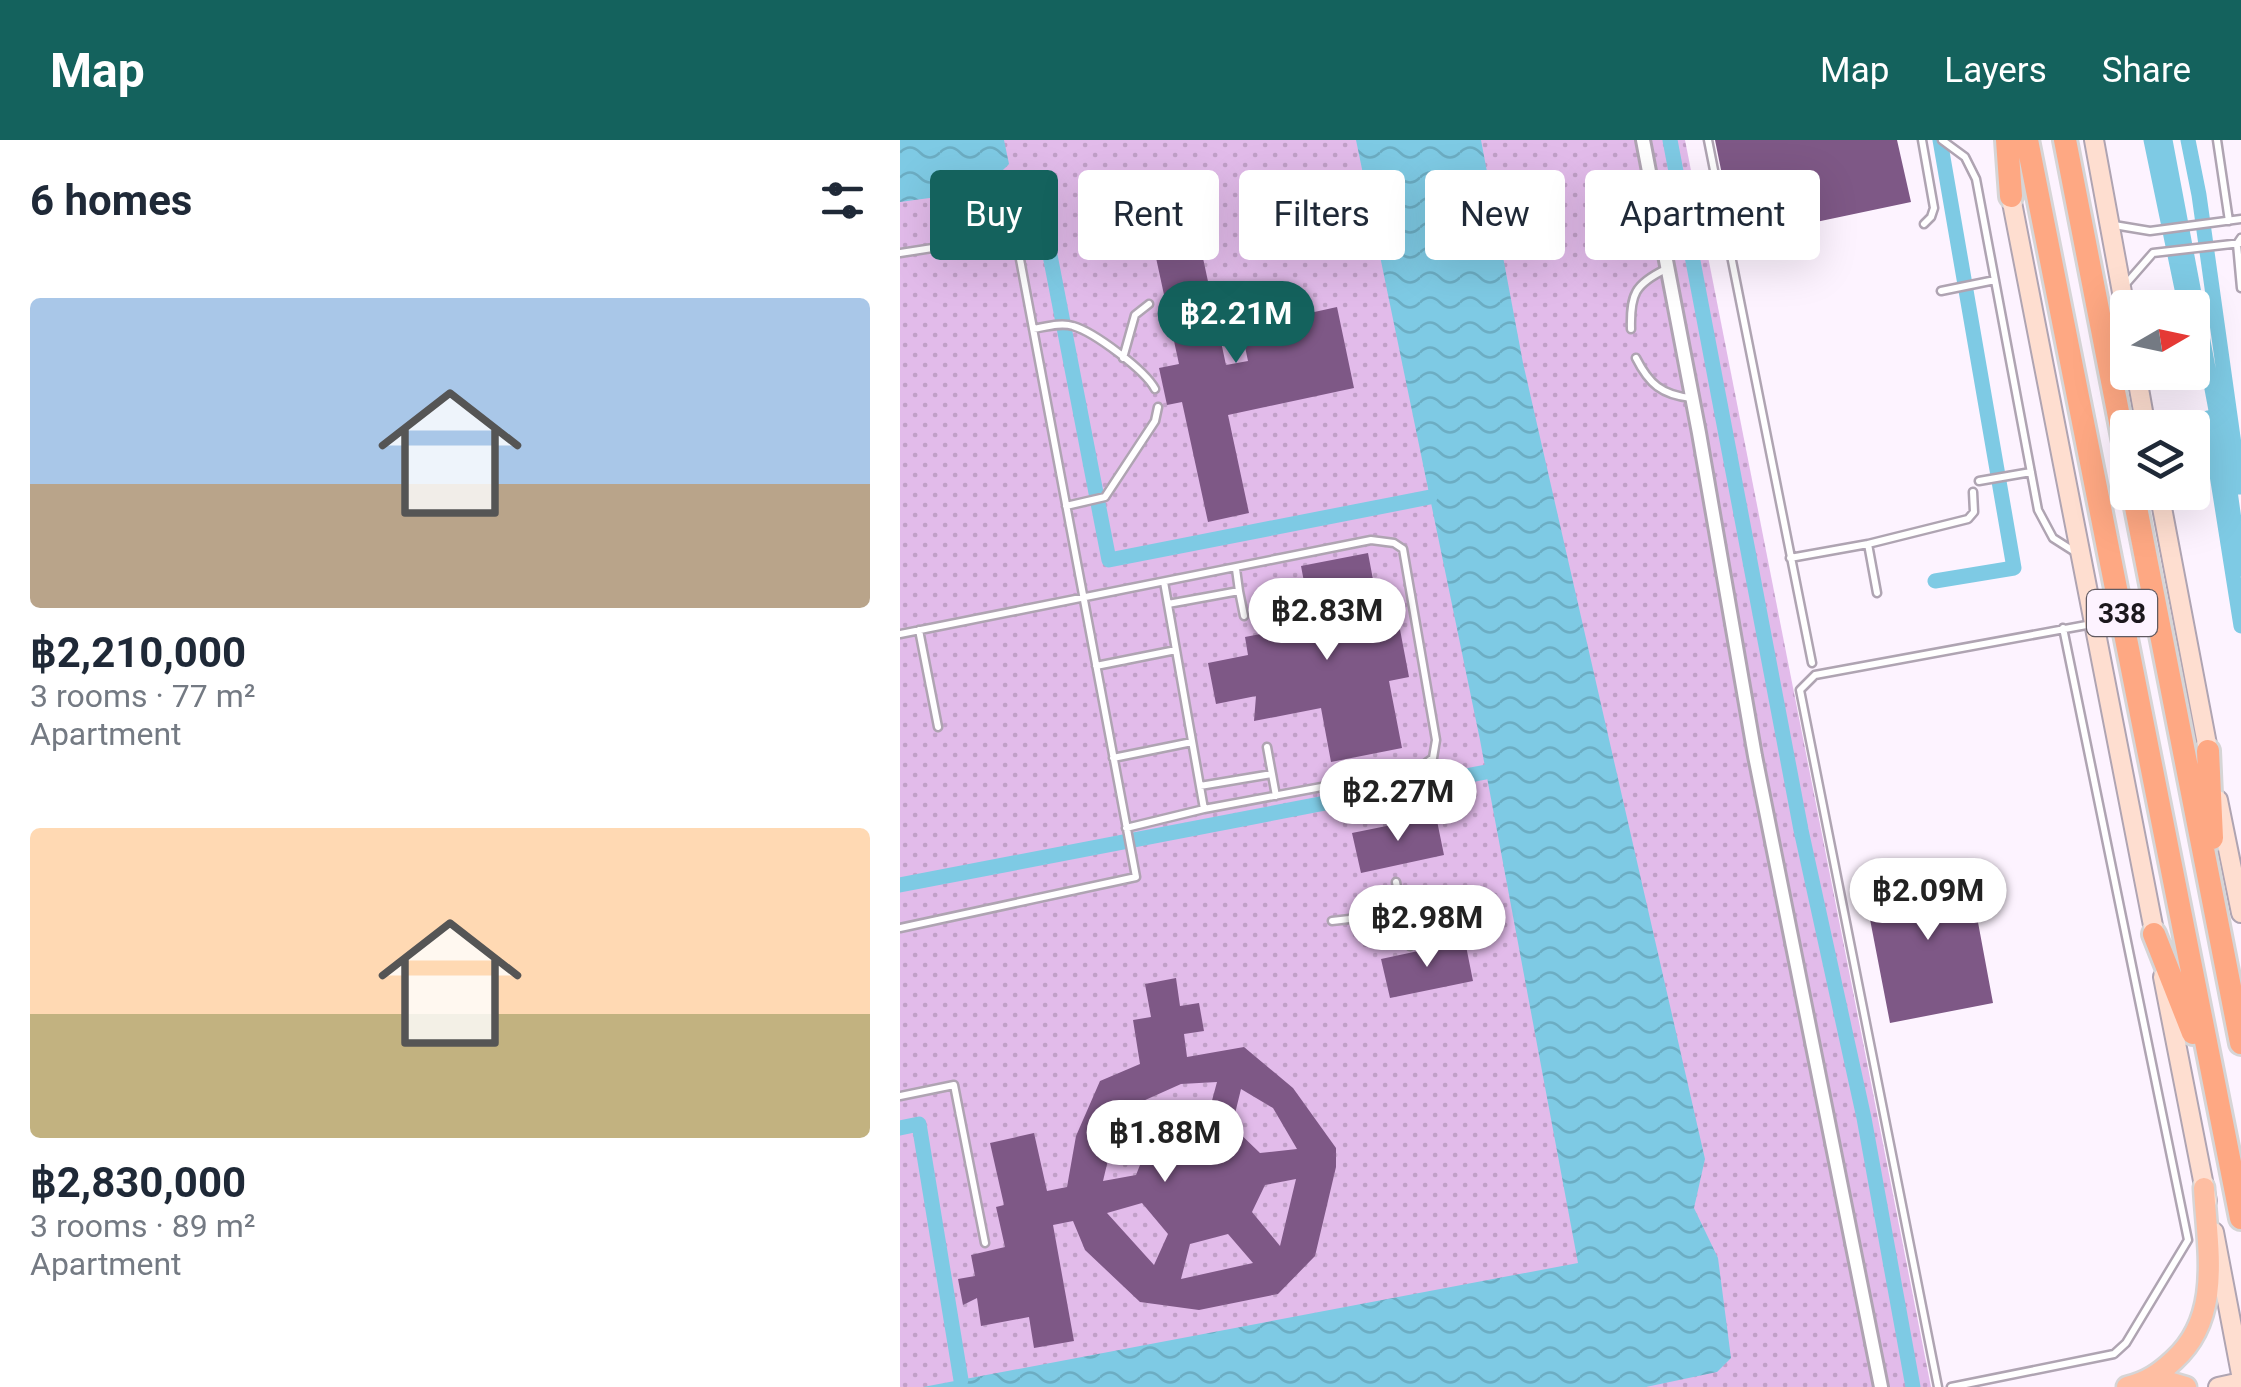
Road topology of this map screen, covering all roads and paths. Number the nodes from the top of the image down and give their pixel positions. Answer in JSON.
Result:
{"nodes":[{"id":1,"x":1643,"y":140,"type":"edge"},
{"id":2,"x":1708,"y":140,"type":"edge"},
{"id":3,"x":1922,"y":140,"type":"edge"},
{"id":4,"x":1942,"y":140,"type":"edge"},
{"id":5,"x":2003,"y":140,"type":"edge"},
{"id":6,"x":2027,"y":140,"type":"edge"},
{"id":7,"x":2065,"y":140,"type":"edge"},
{"id":8,"x":2094,"y":140,"type":"edge"},
{"id":9,"x":2217,"y":140,"type":"edge"},
{"id":10,"x":2011,"y":196,"type":"joint"},
{"id":11,"x":2241,"y":219,"type":"edge"},
{"id":12,"x":2225,"y":221,"type":"junction"},
{"id":13,"x":1924,"y":224,"type":"dead end"},
{"id":14,"x":2110,"y":224,"type":"junction"},
{"id":15,"x":2240,"y":242,"type":"edge"},
{"id":16,"x":900,"y":253,"type":"edge"},
{"id":17,"x":1668,"y":268,"type":"junction"},
{"id":18,"x":1995,"y":280,"type":"junction"},
{"id":19,"x":2241,"y":288,"type":"edge"},
{"id":20,"x":1946,"y":290,"type":"dead end"},
{"id":21,"x":2121,"y":290,"type":"joint"},
{"id":22,"x":1149,"y":304,"type":"dead end"},
{"id":23,"x":1033,"y":329,"type":"junction"},
{"id":24,"x":1631,"y":329,"type":"dead end"},
{"id":25,"x":1123,"y":358,"type":"junction"},
{"id":26,"x":1636,"y":358,"type":"dead end"},
{"id":27,"x":1155,"y":389,"type":"dead end"},
{"id":28,"x":1692,"y":398,"type":"junction"},
{"id":29,"x":1158,"y":407,"type":"dead end"},
{"id":30,"x":2118,"y":410,"type":"edge"},
{"id":31,"x":2031,"y":472,"type":"junction"},
{"id":32,"x":1983,"y":480,"type":"dead end"},
{"id":33,"x":1973,"y":492,"type":"dead end"},
{"id":34,"x":1066,"y":506,"type":"junction"},
{"id":35,"x":2137,"y":510,"type":"edge"},
{"id":36,"x":2162,"y":510,"type":"edge"},
{"id":37,"x":1868,"y":544,"type":"junction"},
{"id":38,"x":2081,"y":556,"type":"junction"},
{"id":39,"x":1790,"y":558,"type":"junction"},
{"id":40,"x":1236,"y":569,"type":"junction"},
{"id":41,"x":1164,"y":582,"type":"junction"},
{"id":42,"x":1239,"y":592,"type":"junction"},
{"id":43,"x":1877,"y":593,"type":"dead end"},
{"id":44,"x":1084,"y":599,"type":"junction"},
{"id":45,"x":1168,"y":604,"type":"junction"},
{"id":46,"x":1244,"y":616,"type":"dead end"},
{"id":47,"x":2094,"y":624,"type":"junction"},
{"id":48,"x":2063,"y":628,"type":"junction"},
{"id":49,"x":918,"y":630,"type":"junction"},
{"id":50,"x":900,"y":634,"type":"edge"},
{"id":51,"x":1176,"y":650,"type":"junction"},
{"id":52,"x":1812,"y":664,"type":"dead end"},
{"id":53,"x":1096,"y":666,"type":"junction"},
{"id":54,"x":938,"y":727,"type":"dead end"},
{"id":55,"x":1192,"y":742,"type":"junction"},
{"id":56,"x":1266,"y":747,"type":"dead end"},
{"id":57,"x":2208,"y":751,"type":"junction"},
{"id":58,"x":1113,"y":758,"type":"junction"},
{"id":59,"x":1272,"y":774,"type":"junction"},
{"id":60,"x":1200,"y":786,"type":"junction"},
{"id":61,"x":1276,"y":796,"type":"junction"},
{"id":62,"x":1204,"y":809,"type":"junction"},
{"id":63,"x":1126,"y":828,"type":"junction"},
{"id":64,"x":2235,"y":856,"type":"edge"},
{"id":65,"x":1396,"y":882,"type":"dead end"},
{"id":66,"x":2241,"y":912,"type":"edge"},
{"id":67,"x":1402,"y":913,"type":"junction"},
{"id":68,"x":2216,"y":916,"type":"junction"},
{"id":69,"x":1332,"y":921,"type":"dead end"},
{"id":70,"x":900,"y":928,"type":"edge"},
{"id":71,"x":2154,"y":934,"type":"junction"},
{"id":72,"x":1410,"y":946,"type":"dead end"},
{"id":73,"x":2241,"y":1043,"type":"edge"},
{"id":74,"x":2214,"y":1088,"type":"junction"},
{"id":75,"x":900,"y":1096,"type":"edge"},
{"id":76,"x":2204,"y":1188,"type":"junction"},
{"id":77,"x":2241,"y":1218,"type":"edge"},
{"id":78,"x":985,"y":1243,"type":"dead end"},
{"id":79,"x":2241,"y":1374,"type":"edge"},
{"id":80,"x":2241,"y":1382,"type":"edge"},
{"id":81,"x":2137,"y":1385,"type":"edge"},
{"id":82,"x":1882,"y":1387,"type":"edge"},
{"id":83,"x":1938,"y":1387,"type":"edge"},
{"id":84,"x":1951,"y":1387,"type":"edge"},
{"id":85,"x":2186,"y":1387,"type":"edge"},
{"id":86,"x":2218,"y":1387,"type":"edge"}],
"edges":[{"from":1,"to":17,"type":"street"},
{"from":2,"to":39,"type":"lane"},
{"from":3,"to":13,"type":"lane"},
{"from":4,"to":18,"type":"lane"},
{"from":5,"to":10,"type":"highway"},
{"from":6,"to":74,"type":"highway","number":"338"},
{"from":7,"to":30,"type":"highway"},
{"from":8,"to":14,"type":"main road"},
{"from":9,"to":12,"type":"lane"},
{"from":10,"to":38,"type":"main road","number":"338"},
{"from":11,"to":12,"type":"lane"},
{"from":12,"to":14,"type":"lane"},
{"from":14,"to":21,"type":"main road"},
{"from":15,"to":19,"type":"lane"},
{"from":15,"to":21,"type":"lane"},
{"from":16,"to":23,"type":"lane"},
{"from":17,"to":24,"type":"lane"},
{"from":17,"to":28,"type":"street"},
{"from":18,"to":20,"type":"lane"},
{"from":18,"to":31,"type":"lane"},
{"from":22,"to":25,"type":"lane"},
{"from":23,"to":25,"type":"lane"},
{"from":23,"to":34,"type":"lane"},
{"from":25,"to":27,"type":"lane"},
{"from":26,"to":28,"type":"lane"},
{"from":28,"to":82,"type":"street"},
{"from":29,"to":34,"type":"lane"},
{"from":31,"to":32,"type":"lane"},
{"from":31,"to":38,"type":"lane"},
{"from":33,"to":37,"type":"lane"},
{"from":34,"to":44,"type":"lane"},
{"from":35,"to":68,"type":"highway","number":"338"},
{"from":36,"to":57,"type":"main road","number":"338"},
{"from":37,"to":39,"type":"lane"},
{"from":37,"to":43,"type":"lane"},
{"from":38,"to":47,"type":"main road","number":"338"},
{"from":39,"to":52,"type":"lane"},
{"from":40,"to":41,"type":"lane"},
{"from":40,"to":42,"type":"lane"},
{"from":40,"to":61,"type":"lane"},
{"from":41,"to":44,"type":"lane"},
{"from":41,"to":45,"type":"lane"},
{"from":42,"to":45,"type":"lane"},
{"from":42,"to":46,"type":"lane"},
{"from":44,"to":49,"type":"lane"},
{"from":44,"to":53,"type":"lane"},
{"from":45,"to":51,"type":"lane"},
{"from":47,"to":48,"type":"lane"},
{"from":47,"to":71,"type":"main road","number":"338"},
{"from":48,"to":83,"type":"lane"},
{"from":48,"to":84,"type":"lane"},
{"from":49,"to":50,"type":"lane"},
{"from":49,"to":54,"type":"lane"},
{"from":51,"to":53,"type":"lane"},
{"from":51,"to":55,"type":"lane"},
{"from":53,"to":58,"type":"lane"},
{"from":55,"to":58,"type":"lane"},
{"from":55,"to":60,"type":"lane"},
{"from":56,"to":59,"type":"lane"},
{"from":57,"to":64,"type":"main road","number":"338"},
{"from":57,"to":68,"type":"highway"},
{"from":58,"to":63,"type":"lane"},
{"from":59,"to":60,"type":"lane"},
{"from":59,"to":61,"type":"lane"},
{"from":60,"to":62,"type":"lane"},
{"from":61,"to":62,"type":"lane"},
{"from":62,"to":63,"type":"lane"},
{"from":63,"to":70,"type":"lane"},
{"from":64,"to":66,"type":"main road","number":"338"},
{"from":65,"to":67,"type":"lane"},
{"from":67,"to":69,"type":"lane"},
{"from":67,"to":72,"type":"lane"},
{"from":68,"to":73,"type":"highway","number":"338"},
{"from":71,"to":74,"type":"highway"},
{"from":71,"to":76,"type":"main road","number":"338"},
{"from":74,"to":77,"type":"highway","number":"338"},
{"from":75,"to":78,"type":"lane"},
{"from":76,"to":79,"type":"main road"},
{"from":76,"to":81,"type":"main road"},
{"from":80,"to":86,"type":"main road"},
{"from":81,"to":85,"type":"main road"}]}
